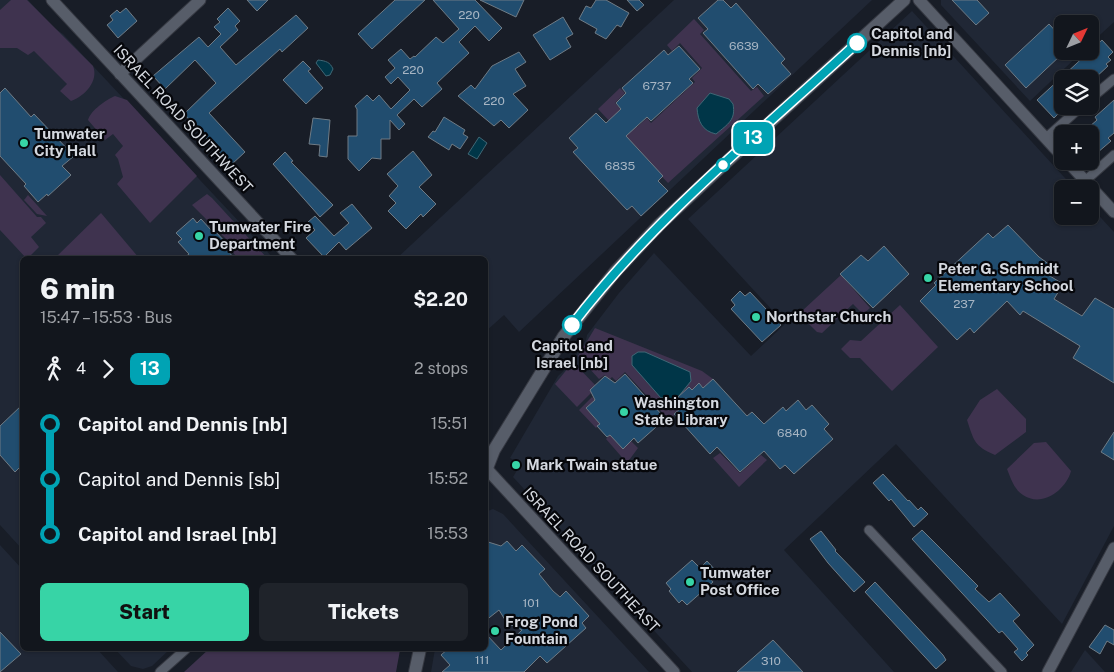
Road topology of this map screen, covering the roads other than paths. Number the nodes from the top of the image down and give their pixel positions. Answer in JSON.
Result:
{"nodes":[{"id":1,"x":52,"y":0,"type":"edge"},
{"id":2,"x":200,"y":0,"type":"edge"},
{"id":3,"x":904,"y":0,"type":"edge"},
{"id":4,"x":919,"y":0,"type":"edge"},
{"id":5,"x":120,"y":74,"type":"junction"},
{"id":6,"x":1114,"y":79,"type":"edge"},
{"id":7,"x":1099,"y":92,"type":"edge"},
{"id":8,"x":1072,"y":115,"type":"edge"},
{"id":9,"x":1046,"y":138,"type":"junction"},
{"id":10,"x":1054,"y":147,"type":"edge"},
{"id":11,"x":1114,"y":155,"type":"edge"},
{"id":12,"x":1075,"y":170,"type":"edge"},
{"id":13,"x":1084,"y":180,"type":"edge"},
{"id":14,"x":1086,"y":180,"type":"edge"},
{"id":15,"x":1099,"y":196,"type":"edge"},
{"id":16,"x":1114,"y":212,"type":"edge"},
{"id":17,"x":289,"y":256,"type":"edge"},
{"id":18,"x":488,"y":464,"type":"edge"},
{"id":19,"x":488,"y":471,"type":"edge"},
{"id":20,"x":869,"y":530,"type":"dead end"},
{"id":21,"x":1114,"y":548,"type":"edge"},
{"id":22,"x":184,"y":651,"type":"edge"},
{"id":23,"x":420,"y":651,"type":"edge"},
{"id":24,"x":160,"y":672,"type":"edge"},
{"id":25,"x":415,"y":672,"type":"edge"},
{"id":26,"x":674,"y":672,"type":"edge"},
{"id":27,"x":1002,"y":672,"type":"edge"},
{"id":28,"x":1048,"y":672,"type":"edge"}],
"edges":[{"from":1,"to":5,"type":"street","name":"ISRAEL ROAD SOUTHWEST"},
{"from":2,"to":5,"type":"street"},
{"from":3,"to":18,"type":"main road"},
{"from":4,"to":9,"type":"street"},
{"from":5,"to":17,"type":"street","name":"ISRAEL ROAD SOUTHWEST"},
{"from":6,"to":7,"type":"street"},
{"from":8,"to":9,"type":"street"},
{"from":9,"to":10,"type":"street"},
{"from":11,"to":14,"type":"street"},
{"from":12,"to":13,"type":"street"},
{"from":15,"to":16,"type":"street"},
{"from":19,"to":26,"type":"street","name":"ISRAEL ROAD SOUTHEAST"},
{"from":20,"to":27,"type":"street"},
{"from":21,"to":28,"type":"street"},
{"from":22,"to":24,"type":"street"},
{"from":23,"to":25,"type":"main road"}]}
